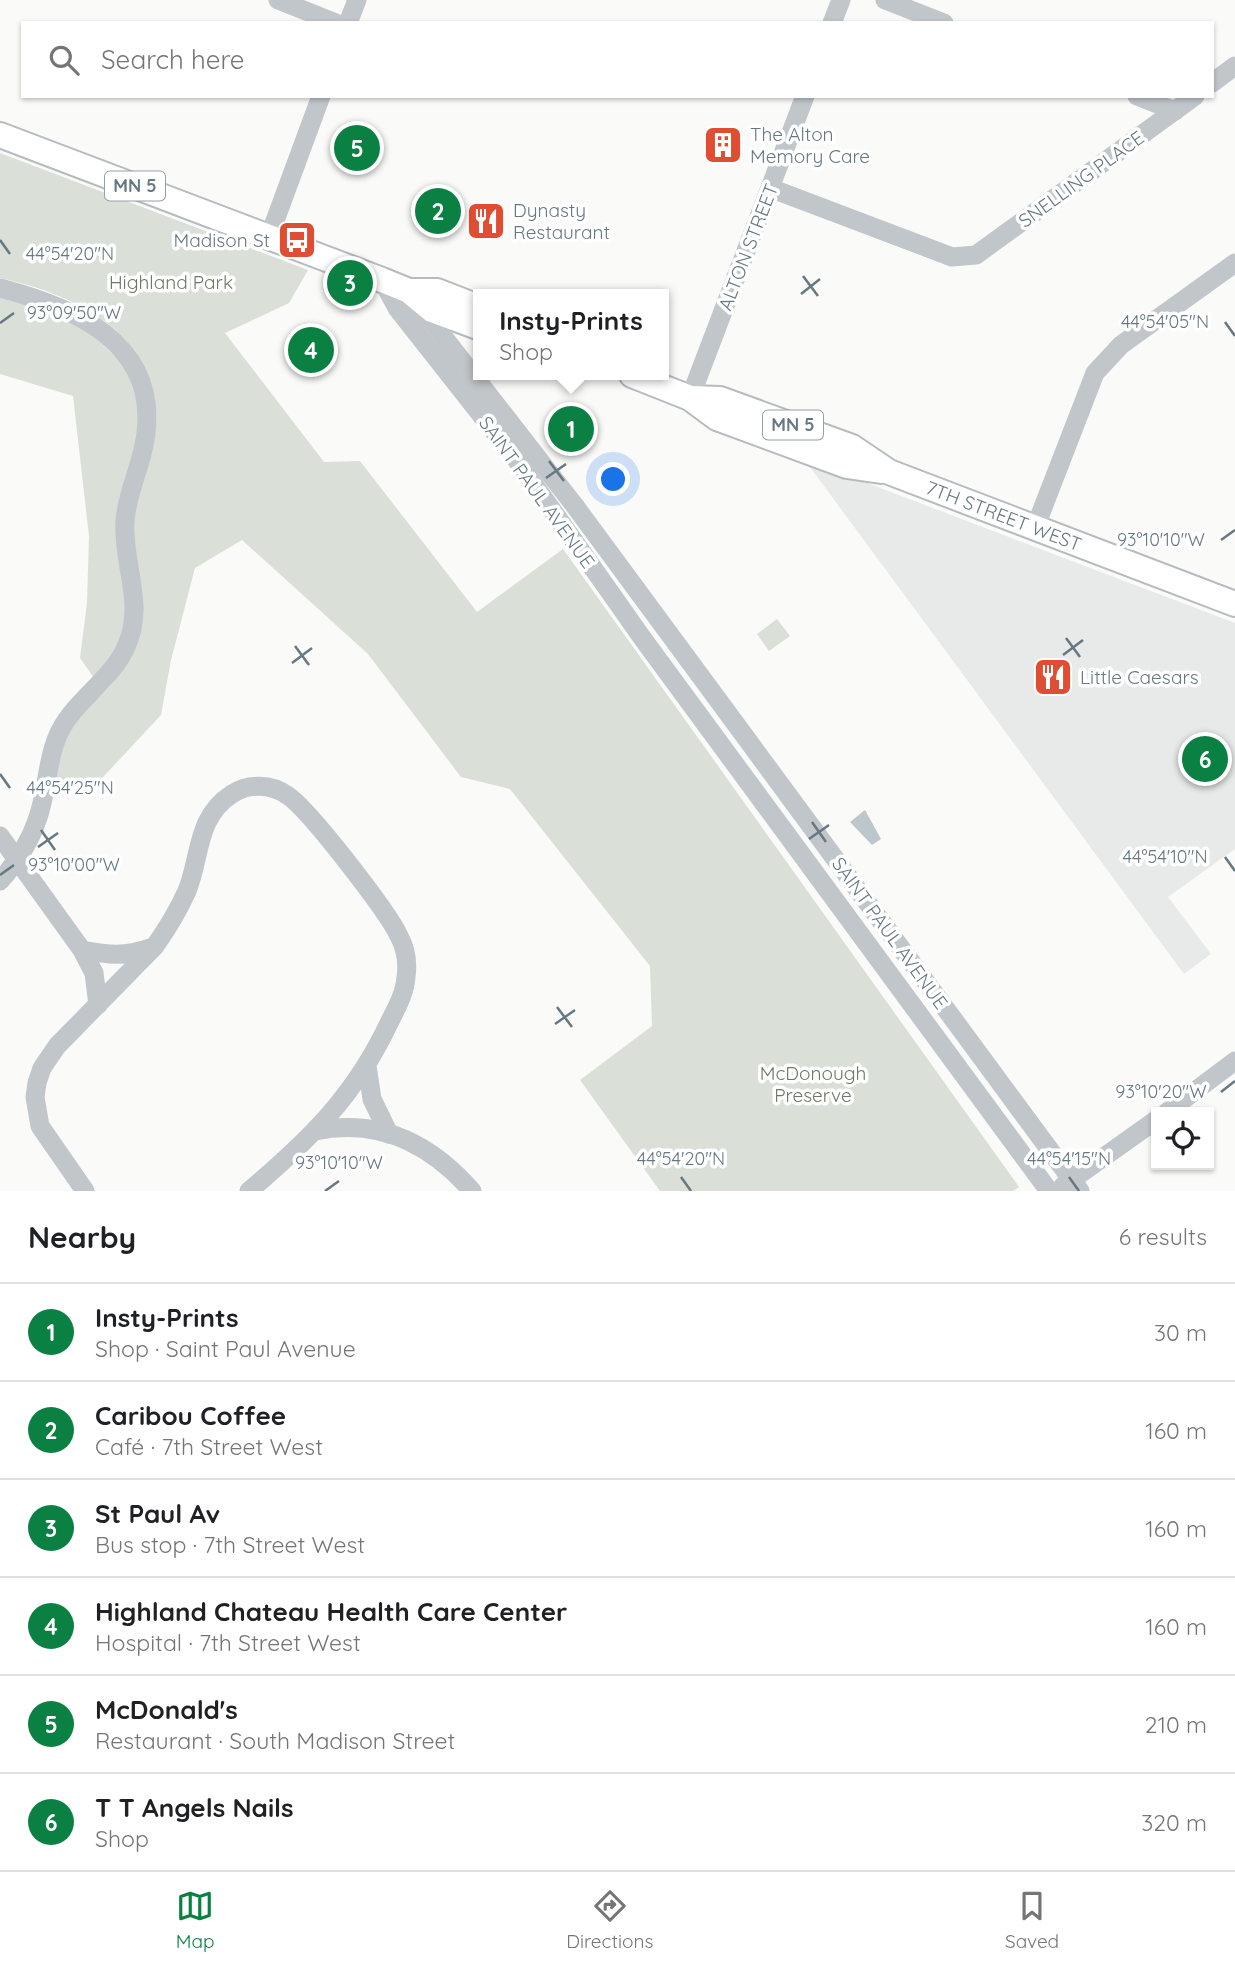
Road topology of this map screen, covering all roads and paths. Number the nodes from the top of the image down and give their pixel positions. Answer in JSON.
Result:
{"nodes":[{"id":1,"x":278,"y":0,"type":"edge"},
{"id":2,"x":357,"y":0,"type":"edge"},
{"id":3,"x":841,"y":0,"type":"edge"},
{"id":4,"x":885,"y":0,"type":"edge"},
{"id":5,"x":331,"y":21,"type":"edge"},
{"id":6,"x":349,"y":21,"type":"edge"},
{"id":7,"x":833,"y":21,"type":"edge"},
{"id":8,"x":939,"y":21,"type":"edge"},
{"id":9,"x":1235,"y":66,"type":"edge"},
{"id":10,"x":1214,"y":82,"type":"edge"},
{"id":11,"x":320,"y":98,"type":"edge"},
{"id":12,"x":804,"y":98,"type":"edge"},
{"id":13,"x":1143,"y":98,"type":"edge"},
{"id":14,"x":1192,"y":98,"type":"edge"},
{"id":15,"x":1175,"y":111,"type":"junction"},
{"id":16,"x":0,"y":135,"type":"edge"},
{"id":17,"x":770,"y":188,"type":"junction"},
{"id":18,"x":269,"y":237,"type":"junction"},
{"id":19,"x":1235,"y":264,"type":"edge"},
{"id":20,"x":382,"y":280,"type":"junction"},
{"id":21,"x":0,"y":288,"type":"edge"},
{"id":22,"x":409,"y":291,"type":"junction"},
{"id":23,"x":473,"y":305,"type":"edge"},
{"id":24,"x":473,"y":325,"type":"edge"},
{"id":25,"x":473,"y":375,"type":"edge"},
{"id":26,"x":477,"y":380,"type":"edge"},
{"id":27,"x":645,"y":380,"type":"edge"},
{"id":28,"x":690,"y":398,"type":"junction"},
{"id":29,"x":1035,"y":528,"type":"junction"},
{"id":30,"x":1235,"y":604,"type":"edge"},
{"id":31,"x":0,"y":836,"type":"edge"},
{"id":32,"x":16,"y":858,"type":"junction"},
{"id":33,"x":0,"y":881,"type":"edge"},
{"id":34,"x":155,"y":946,"type":"junction"},
{"id":35,"x":82,"y":950,"type":"junction"},
{"id":36,"x":98,"y":1005,"type":"junction"},
{"id":37,"x":1235,"y":1061,"type":"edge"},
{"id":38,"x":367,"y":1066,"type":"junction"},
{"id":39,"x":1174,"y":1107,"type":"edge"},
{"id":40,"x":1151,"y":1124,"type":"edge"},
{"id":41,"x":314,"y":1132,"type":"junction"},
{"id":42,"x":389,"y":1134,"type":"junction"},
{"id":43,"x":1069,"y":1187,"type":"edge"},
{"id":44,"x":85,"y":1191,"type":"edge"},
{"id":45,"x":248,"y":1191,"type":"edge"},
{"id":46,"x":472,"y":1191,"type":"edge"},
{"id":47,"x":1049,"y":1191,"type":"edge"}],
"edges":[{"from":1,"to":5,"type":"street"},
{"from":2,"to":6,"type":"street"},
{"from":3,"to":7,"type":"street"},
{"from":4,"to":8,"type":"street"},
{"from":9,"to":10,"type":"street"},
{"from":11,"to":18,"type":"street"},
{"from":12,"to":17,"type":"street","name":"ALTON STREET"},
{"from":13,"to":15,"type":"street"},
{"from":14,"to":15,"type":"street","name":"SNELLING PLACE"},
{"from":15,"to":17,"type":"street","name":"SNELLING PLACE"},
{"from":16,"to":18,"type":"main road","number":"MN 5"},
{"from":17,"to":28,"type":"street","name":"ALTON STREET"},
{"from":18,"to":20,"type":"main road","number":"MN 5"},
{"from":19,"to":29,"type":"street"},
{"from":20,"to":22,"type":"main road","number":"MN 5"},
{"from":20,"to":25,"type":"street","name":"SAINT PAUL AVENUE"},
{"from":20,"to":47,"type":"street","name":"SAINT PAUL AVENUE"},
{"from":21,"to":32,"type":"street"},
{"from":22,"to":23,"type":"main road","number":"MN 5"},
{"from":22,"to":24,"type":"main road","number":"MN 5"},
{"from":26,"to":43,"type":"street","name":"SAINT PAUL AVENUE"},
{"from":27,"to":28,"type":"main road","name":"7TH STREET WEST","number":"MN 5"},
{"from":28,"to":29,"type":"main road","name":"7TH STREET WEST","number":"MN 5"},
{"from":29,"to":30,"type":"main road","name":"7TH STREET WEST","number":"MN 5"},
{"from":31,"to":32,"type":"street"},
{"from":32,"to":33,"type":"street"},
{"from":32,"to":35,"type":"street"},
{"from":34,"to":35,"type":"street"},
{"from":34,"to":36,"type":"street"},
{"from":34,"to":38,"type":"street"},
{"from":35,"to":36,"type":"street"},
{"from":36,"to":44,"type":"street"},
{"from":37,"to":39,"type":"street"},
{"from":38,"to":41,"type":"street"},
{"from":38,"to":42,"type":"street"},
{"from":40,"to":43,"type":"street"},
{"from":41,"to":42,"type":"street"},
{"from":41,"to":45,"type":"street"},
{"from":42,"to":46,"type":"street"}]}
